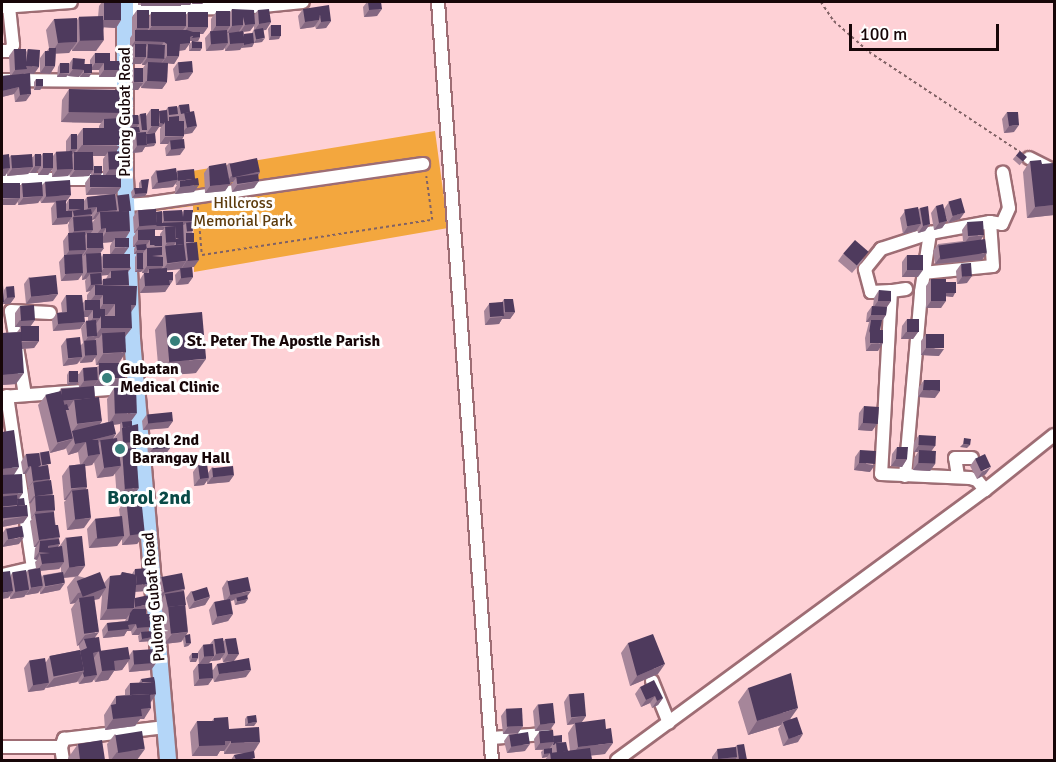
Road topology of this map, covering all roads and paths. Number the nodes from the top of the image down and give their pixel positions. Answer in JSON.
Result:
{"nodes":[{"id":1,"x":71,"y":2,"type":"edge"},
{"id":2,"x":303,"y":2,"type":"edge"},
{"id":3,"x":438,"y":2,"type":"edge"},
{"id":4,"x":821,"y":2,"type":"edge"},
{"id":5,"x":125,"y":5,"type":"edge"},
{"id":6,"x":5,"y":6,"type":"edge"},
{"id":7,"x":2,"y":51,"type":"edge"},
{"id":8,"x":2,"y":80,"type":"edge"},
{"id":9,"x":123,"y":81,"type":"junction"},
{"id":10,"x":1029,"y":158,"type":"joint"},
{"id":11,"x":423,"y":164,"type":"joint"},
{"id":12,"x":1054,"y":171,"type":"edge"},
{"id":13,"x":1003,"y":173,"type":"dead end"},
{"id":14,"x":125,"y":178,"type":"junction"},
{"id":15,"x":2,"y":179,"type":"edge"},
{"id":16,"x":197,"y":197,"type":"junction"},
{"id":17,"x":126,"y":205,"type":"junction"},
{"id":18,"x":990,"y":222,"type":"junction"},
{"id":19,"x":930,"y":234,"type":"junction"},
{"id":20,"x":923,"y":273,"type":"junction"},
{"id":21,"x":906,"y":290,"type":"dead end"},
{"id":22,"x":891,"y":291,"type":"junction"},
{"id":23,"x":50,"y":313,"type":"dead end"},
{"id":24,"x":15,"y":341,"type":"junction"},
{"id":25,"x":2,"y":342,"type":"edge"},
{"id":26,"x":136,"y":387,"type":"junction"},
{"id":27,"x":26,"y":395,"type":"junction"},
{"id":28,"x":4,"y":396,"type":"edge"},
{"id":29,"x":1054,"y":435,"type":"edge"},
{"id":30,"x":972,"y":458,"type":"dead end"},
{"id":31,"x":906,"y":476,"type":"junction"},
{"id":32,"x":958,"y":476,"type":"junction"},
{"id":33,"x":985,"y":490,"type":"junction"},
{"id":34,"x":2,"y":575,"type":"edge"},
{"id":35,"x":159,"y":651,"type":"junction"},
{"id":36,"x":142,"y":652,"type":"edge"},
{"id":37,"x":652,"y":681,"type":"edge"},
{"id":38,"x":669,"y":723,"type":"junction"},
{"id":39,"x":165,"y":727,"type":"junction"},
{"id":40,"x":545,"y":734,"type":"edge"},
{"id":41,"x":491,"y":738,"type":"junction"},
{"id":42,"x":2,"y":747,"type":"edge"},
{"id":43,"x":61,"y":747,"type":"junction"},
{"id":44,"x":63,"y":760,"type":"edge"},
{"id":45,"x":168,"y":760,"type":"edge"},
{"id":46,"x":492,"y":760,"type":"edge"},
{"id":47,"x":617,"y":760,"type":"edge"}],
"edges":[{"from":1,"to":6,"type":"street"},
{"from":2,"to":5,"type":"street"},
{"from":3,"to":41,"type":"street"},
{"from":4,"to":10,"type":"path"},
{"from":5,"to":9,"type":"main road","name":"Pulong Gubat Road"},
{"from":6,"to":7,"type":"street"},
{"from":8,"to":9,"type":"street"},
{"from":9,"to":14,"type":"main road","name":"Pulong Gubat Road"},
{"from":10,"to":12,"type":"street"},
{"from":11,"to":16,"type":"street"},
{"from":11,"to":16,"type":"path"},
{"from":13,"to":18,"type":"street"},
{"from":14,"to":15,"type":"street"},
{"from":14,"to":17,"type":"main road","name":"Pulong Gubat Road"},
{"from":16,"to":17,"type":"street"},
{"from":17,"to":26,"type":"main road","name":"Pulong Gubat Road"},
{"from":18,"to":19,"type":"street"},
{"from":18,"to":20,"type":"street"},
{"from":19,"to":20,"type":"street"},
{"from":19,"to":22,"type":"street"},
{"from":20,"to":31,"type":"street"},
{"from":21,"to":22,"type":"street"},
{"from":22,"to":31,"type":"street"},
{"from":23,"to":24,"type":"street"},
{"from":24,"to":25,"type":"street"},
{"from":24,"to":27,"type":"street"},
{"from":26,"to":27,"type":"street"},
{"from":26,"to":35,"type":"main road","name":"Pulong Gubat Road"},
{"from":27,"to":28,"type":"street"},
{"from":28,"to":34,"type":"street"},
{"from":29,"to":33,"type":"street"},
{"from":30,"to":32,"type":"street"},
{"from":31,"to":32,"type":"street"},
{"from":32,"to":33,"type":"street"},
{"from":33,"to":38,"type":"street"},
{"from":35,"to":36,"type":"street"},
{"from":35,"to":39,"type":"main road","name":"Pulong Gubat Road"},
{"from":37,"to":38,"type":"street"},
{"from":38,"to":47,"type":"street"},
{"from":39,"to":43,"type":"street"},
{"from":39,"to":45,"type":"main road","name":"Pulong Gubat Road"},
{"from":40,"to":41,"type":"street"},
{"from":41,"to":46,"type":"street"},
{"from":42,"to":43,"type":"street"},
{"from":43,"to":44,"type":"street"}]}
